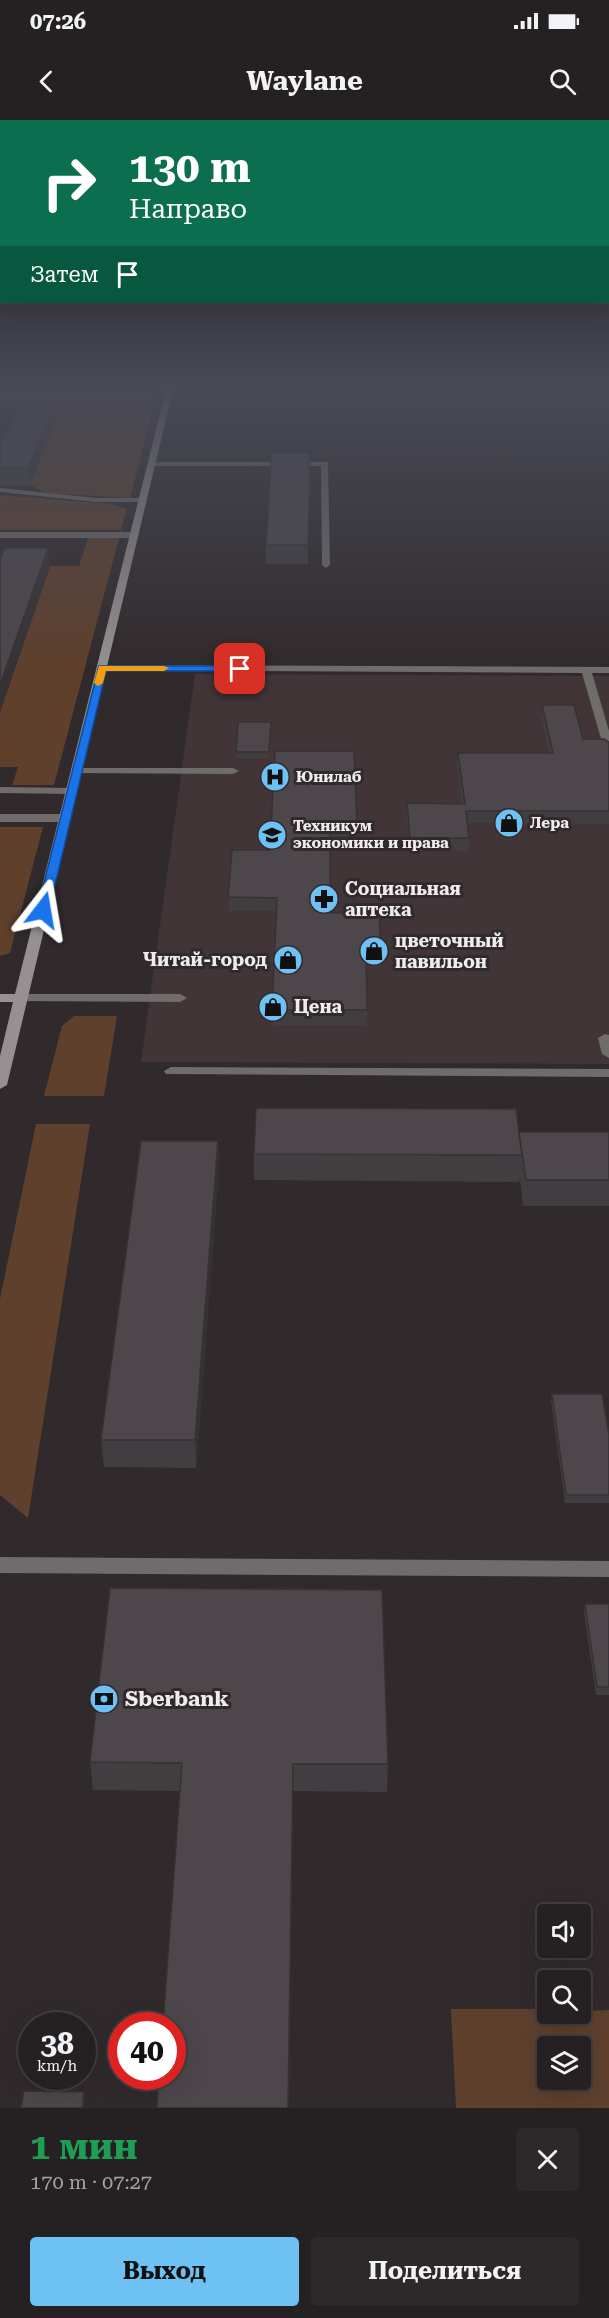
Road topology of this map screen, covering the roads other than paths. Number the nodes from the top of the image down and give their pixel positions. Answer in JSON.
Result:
{"nodes":[{"id":1,"x":147,"y":483,"type":"edge"},
{"id":2,"x":325,"y":483,"type":"edge"},
{"id":3,"x":0,"y":490,"type":"edge"},
{"id":4,"x":143,"y":500,"type":"junction"},
{"id":5,"x":0,"y":535,"type":"edge"},
{"id":6,"x":135,"y":535,"type":"junction"},
{"id":7,"x":326,"y":565,"type":"dead end"},
{"id":8,"x":102,"y":668,"type":"junction"},
{"id":9,"x":586,"y":670,"type":"junction"},
{"id":10,"x":609,"y":670,"type":"edge"},
{"id":11,"x":609,"y":749,"type":"edge"},
{"id":12,"x":77,"y":771,"type":"junction"},
{"id":13,"x":232,"y":771,"type":"dead end"},
{"id":14,"x":0,"y":790,"type":"edge"},
{"id":15,"x":72,"y":790,"type":"junction"},
{"id":16,"x":0,"y":818,"type":"edge"},
{"id":17,"x":65,"y":818,"type":"junction"},
{"id":18,"x":0,"y":998,"type":"edge"},
{"id":19,"x":21,"y":998,"type":"junction"},
{"id":20,"x":180,"y":999,"type":"dead end"},
{"id":21,"x":605,"y":1038,"type":"dead end"},
{"id":22,"x":609,"y":1054,"type":"edge"},
{"id":23,"x":171,"y":1071,"type":"dead end"},
{"id":24,"x":609,"y":1073,"type":"edge"},
{"id":25,"x":0,"y":1085,"type":"edge"},
{"id":26,"x":0,"y":1566,"type":"edge"},
{"id":27,"x":609,"y":1569,"type":"edge"}],
"edges":[{"from":1,"to":4,"type":"street"},
{"from":2,"to":7,"type":"lane"},
{"from":3,"to":4,"type":"lane"},
{"from":4,"to":6,"type":"street"},
{"from":5,"to":6,"type":"lane"},
{"from":6,"to":8,"type":"street"},
{"from":8,"to":9,"type":"lane"},
{"from":8,"to":12,"type":"street"},
{"from":9,"to":10,"type":"lane"},
{"from":9,"to":11,"type":"lane"},
{"from":12,"to":13,"type":"lane"},
{"from":12,"to":15,"type":"street"},
{"from":14,"to":15,"type":"lane"},
{"from":15,"to":17,"type":"street"},
{"from":16,"to":17,"type":"lane"},
{"from":17,"to":19,"type":"street"},
{"from":18,"to":19,"type":"street"},
{"from":19,"to":20,"type":"lane"},
{"from":19,"to":25,"type":"street"},
{"from":21,"to":22,"type":"lane"},
{"from":23,"to":24,"type":"lane"},
{"from":26,"to":27,"type":"lane"}]}
